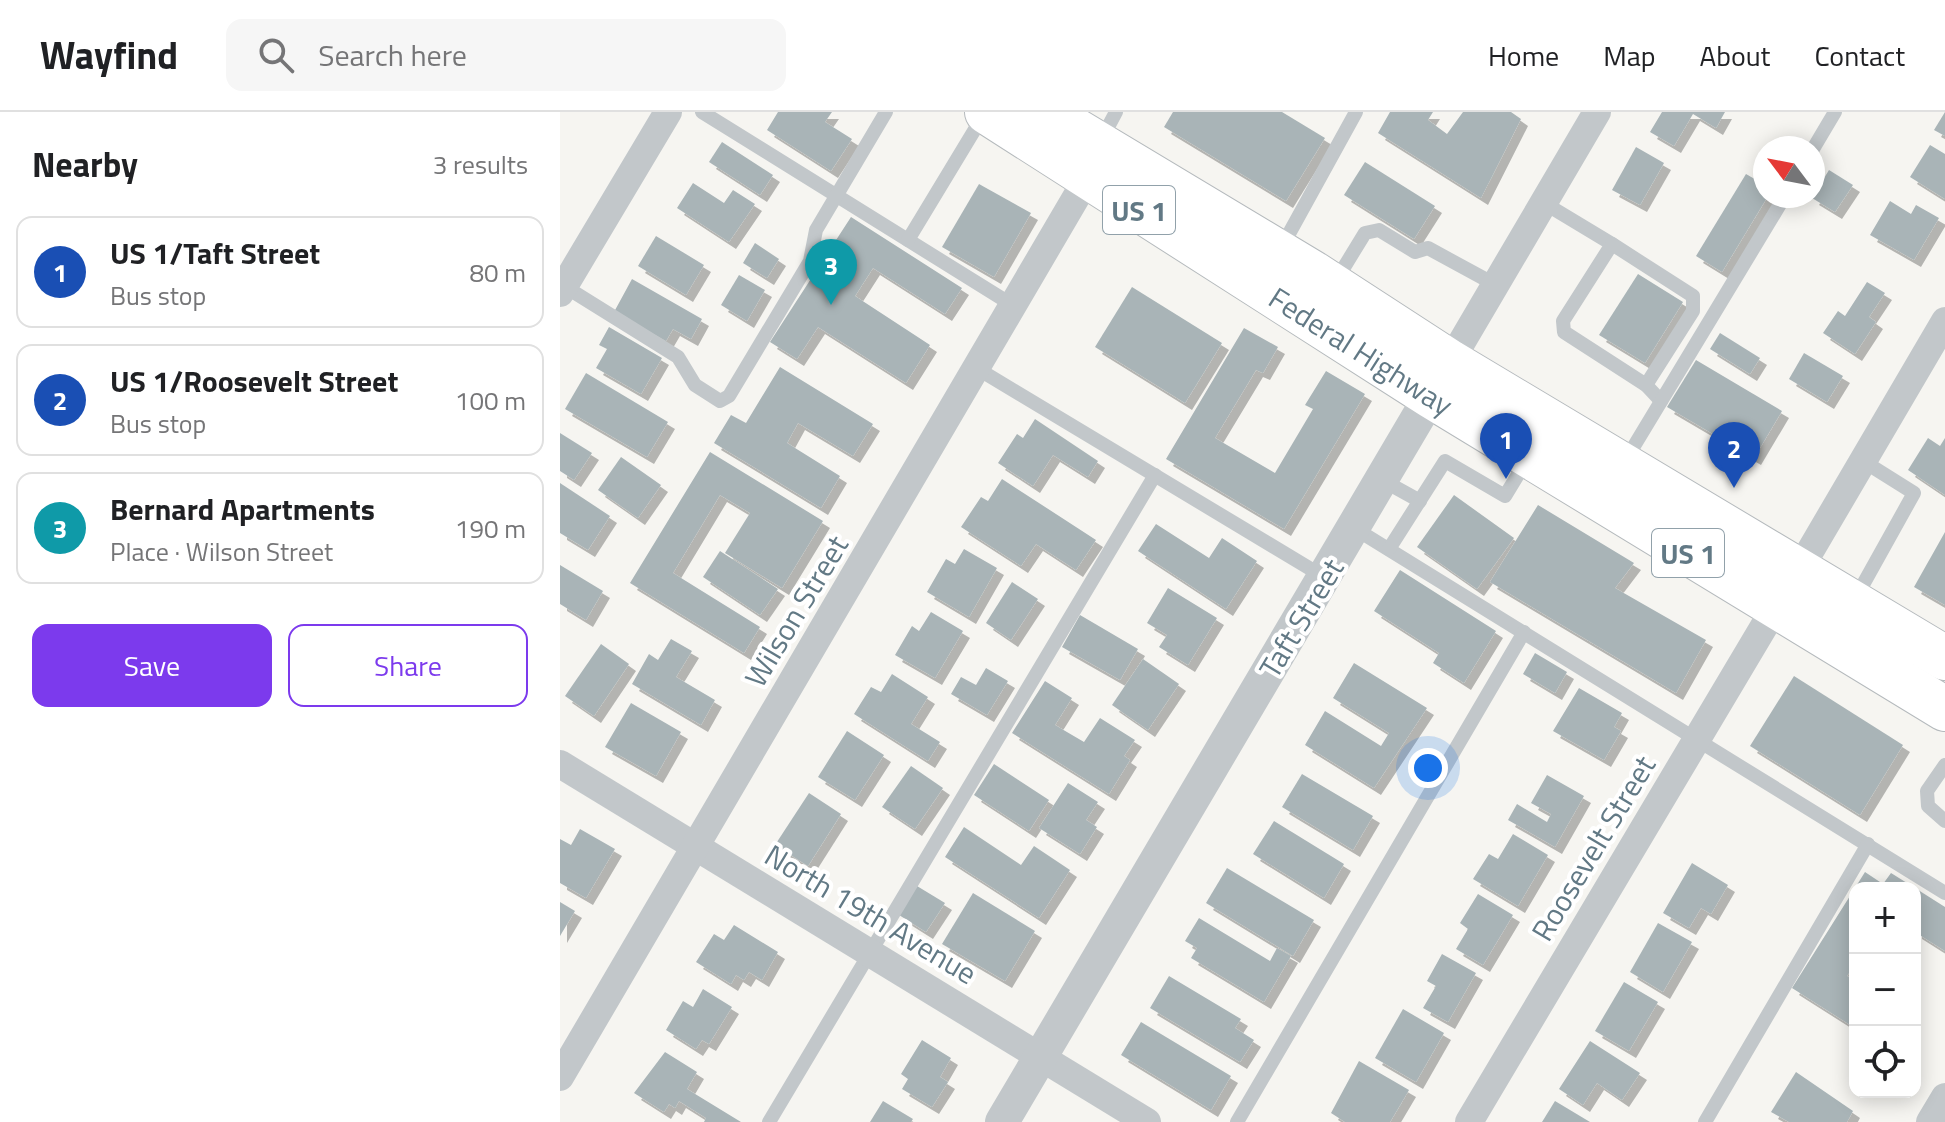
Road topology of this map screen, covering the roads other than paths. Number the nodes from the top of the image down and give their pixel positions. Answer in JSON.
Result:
{"nodes":[{"id":1,"x":668,"y":112,"type":"edge"},
{"id":2,"x":886,"y":112,"type":"edge"},
{"id":3,"x":986,"y":112,"type":"edge"},
{"id":4,"x":1045,"y":112,"type":"edge"},
{"id":5,"x":1597,"y":112,"type":"edge"},
{"id":6,"x":1835,"y":112,"type":"edge"},
{"id":7,"x":1357,"y":113,"type":"edge"},
{"id":8,"x":710,"y":114,"type":"edge"},
{"id":9,"x":1821,"y":136,"type":"edge"},
{"id":10,"x":1101,"y":144,"type":"edge"},
{"id":11,"x":836,"y":196,"type":"junction"},
{"id":12,"x":1544,"y":203,"type":"junction"},
{"id":13,"x":1778,"y":208,"type":"edge"},
{"id":14,"x":908,"y":240,"type":"junction"},
{"id":15,"x":1612,"y":244,"type":"junction"},
{"id":16,"x":1279,"y":253,"type":"junction"},
{"id":17,"x":1333,"y":285,"type":"junction"},
{"id":18,"x":1496,"y":285,"type":"junction"},
{"id":19,"x":562,"y":290,"type":"edge"},
{"id":20,"x":1014,"y":306,"type":"junction"},
{"id":21,"x":1945,"y":321,"type":"edge"},
{"id":22,"x":978,"y":369,"type":"junction"},
{"id":23,"x":1440,"y":379,"type":"junction"},
{"id":24,"x":1646,"y":385,"type":"junction"},
{"id":25,"x":1661,"y":401,"type":"junction"},
{"id":26,"x":1529,"y":456,"type":"junction"},
{"id":27,"x":1863,"y":461,"type":"junction"},
{"id":28,"x":1623,"y":465,"type":"junction"},
{"id":29,"x":1155,"y":475,"type":"junction"},
{"id":30,"x":1382,"y":479,"type":"junction"},
{"id":31,"x":1420,"y":501,"type":"junction"},
{"id":32,"x":1354,"y":528,"type":"junction"},
{"id":33,"x":1389,"y":549,"type":"junction"},
{"id":34,"x":1799,"y":570,"type":"junction"},
{"id":35,"x":1325,"y":577,"type":"junction"},
{"id":36,"x":1852,"y":603,"type":"junction"},
{"id":37,"x":1775,"y":608,"type":"junction"},
{"id":38,"x":1524,"y":632,"type":"junction"},
{"id":39,"x":1945,"y":658,"type":"edge"},
{"id":40,"x":1944,"y":706,"type":"edge"},
{"id":41,"x":1698,"y":738,"type":"junction"},
{"id":42,"x":560,"y":764,"type":"edge"},
{"id":43,"x":1945,"y":765,"type":"edge"},
{"id":44,"x":1945,"y":821,"type":"edge"},
{"id":45,"x":1868,"y":844,"type":"junction"},
{"id":46,"x":696,"y":847,"type":"junction"},
{"id":47,"x":1945,"y":893,"type":"edge"},
{"id":48,"x":870,"y":952,"type":"junction"},
{"id":49,"x":1041,"y":1056,"type":"junction"},
{"id":50,"x":560,"y":1077,"type":"edge"},
{"id":51,"x":1945,"y":1097,"type":"edge"},
{"id":52,"x":769,"y":1122,"type":"edge"},
{"id":53,"x":1002,"y":1122,"type":"edge"},
{"id":54,"x":1147,"y":1122,"type":"edge"},
{"id":55,"x":1237,"y":1122,"type":"edge"},
{"id":56,"x":1469,"y":1122,"type":"edge"},
{"id":57,"x":1705,"y":1122,"type":"edge"},
{"id":58,"x":1930,"y":1122,"type":"edge"}],
"edges":[{"from":1,"to":19,"type":"street"},
{"from":2,"to":11,"type":"lane"},
{"from":3,"to":10,"type":"main road","name":"Federal Highway","number":"US 1"},
{"from":3,"to":14,"type":"lane"},
{"from":4,"to":10,"type":"main road","name":"Federal Highway","number":"US 1"},
{"from":5,"to":12,"type":"street","name":"Taft Street"},
{"from":6,"to":9,"type":"lane"},
{"from":7,"to":16,"type":"lane"},
{"from":8,"to":11,"type":"lane"},
{"from":10,"to":16,"type":"main road","name":"Federal Highway","number":"US 1"},
{"from":10,"to":20,"type":"street","name":"Wilson Street"},
{"from":10,"to":23,"type":"main road","name":"Federal Highway","number":"US 1"},
{"from":11,"to":14,"type":"lane"},
{"from":11,"to":19,"type":"lane"},
{"from":12,"to":15,"type":"lane"},
{"from":12,"to":18,"type":"street","name":"Taft Street"},
{"from":13,"to":25,"type":"lane"},
{"from":14,"to":20,"type":"lane"},
{"from":15,"to":24,"type":"lane"},
{"from":15,"to":24,"type":"lane"},
{"from":16,"to":17,"type":"main road","name":"Federal Highway","number":"US 1"},
{"from":17,"to":18,"type":"lane"},
{"from":17,"to":23,"type":"main road","name":"Federal Highway","number":"US 1"},
{"from":18,"to":23,"type":"street","name":"Taft Street"},
{"from":20,"to":22,"type":"street","name":"Wilson Street"},
{"from":21,"to":27,"type":"street"},
{"from":22,"to":29,"type":"lane"},
{"from":22,"to":46,"type":"street","name":"Wilson Street"},
{"from":23,"to":26,"type":"main road","name":"Federal Highway","number":"US 1"},
{"from":23,"to":28,"type":"main road","name":"Federal Highway","number":"US 1"},
{"from":23,"to":30,"type":"street","name":"Taft Street"},
{"from":24,"to":25,"type":"lane"},
{"from":25,"to":28,"type":"lane"},
{"from":26,"to":31,"type":"lane"},
{"from":26,"to":37,"type":"main road","name":"Federal Highway","number":"US 1"},
{"from":27,"to":34,"type":"street"},
{"from":27,"to":36,"type":"lane"},
{"from":28,"to":34,"type":"main road","name":"Federal Highway","number":"US 1"},
{"from":29,"to":35,"type":"lane"},
{"from":29,"to":48,"type":"lane"},
{"from":30,"to":31,"type":"lane"},
{"from":30,"to":32,"type":"street","name":"Taft Street"},
{"from":31,"to":33,"type":"lane"},
{"from":32,"to":33,"type":"lane"},
{"from":32,"to":35,"type":"street","name":"Taft Street"},
{"from":33,"to":38,"type":"lane"},
{"from":34,"to":36,"type":"main road","name":"Federal Highway","number":"US 1"},
{"from":35,"to":49,"type":"street","name":"Taft Street"},
{"from":36,"to":39,"type":"main road","name":"Federal Highway","number":"US 1"},
{"from":37,"to":40,"type":"main road","name":"Federal Highway","number":"US 1"},
{"from":37,"to":41,"type":"street","name":"Roosevelt Street"},
{"from":38,"to":41,"type":"lane"},
{"from":38,"to":55,"type":"lane"},
{"from":41,"to":45,"type":"lane"},
{"from":41,"to":56,"type":"street","name":"Roosevelt Street"},
{"from":42,"to":46,"type":"street","name":"North 19th Avenue"},
{"from":43,"to":44,"type":"lane"},
{"from":45,"to":47,"type":"lane"},
{"from":45,"to":57,"type":"lane"},
{"from":46,"to":48,"type":"street","name":"North 19th Avenue"},
{"from":46,"to":50,"type":"street","name":"Wilson Street"},
{"from":48,"to":49,"type":"street","name":"North 19th Avenue"},
{"from":48,"to":52,"type":"lane"},
{"from":49,"to":53,"type":"street","name":"Taft Street"},
{"from":49,"to":54,"type":"street","name":"North 19th Avenue"},
{"from":51,"to":58,"type":"street"}]}
